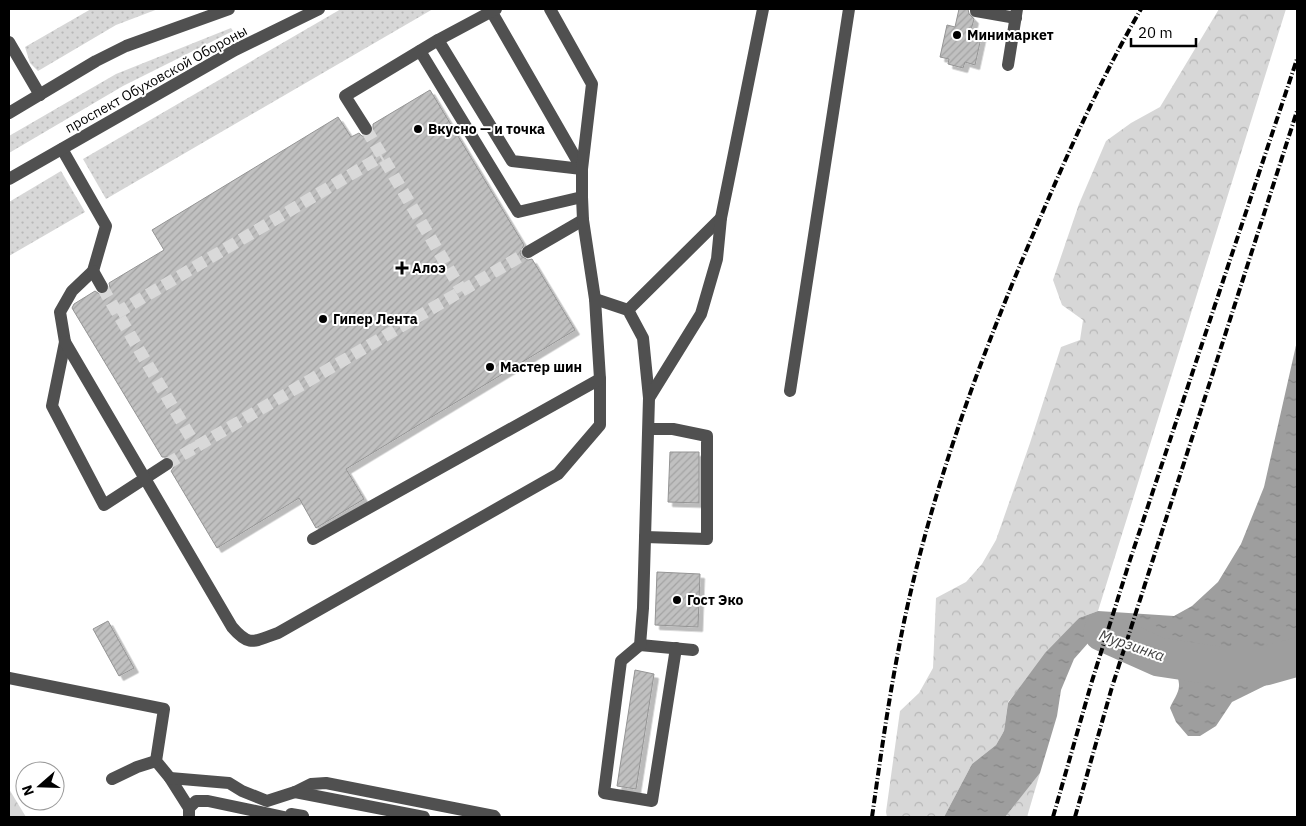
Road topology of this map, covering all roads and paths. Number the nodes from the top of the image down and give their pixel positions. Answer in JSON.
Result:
{"nodes":[{"id":1,"x":229,"y":9,"type":"edge"},
{"id":2,"x":319,"y":9,"type":"edge"},
{"id":3,"x":550,"y":9,"type":"edge"},
{"id":4,"x":763,"y":9,"type":"edge"},
{"id":5,"x":849,"y":9,"type":"edge"},
{"id":6,"x":493,"y":10,"type":"edge"},
{"id":7,"x":976,"y":11,"type":"dead end"},
{"id":8,"x":1017,"y":14,"type":"edge"},
{"id":9,"x":438,"y":40,"type":"junction"},
{"id":10,"x":9,"y":42,"type":"edge"},
{"id":11,"x":420,"y":51,"type":"junction"},
{"id":12,"x":1008,"y":66,"type":"dead end"},
{"id":13,"x":40,"y":95,"type":"junction"},
{"id":14,"x":9,"y":113,"type":"edge"},
{"id":15,"x":366,"y":128,"type":"tunnel mouth"},
{"id":16,"x":62,"y":149,"type":"junction"},
{"id":17,"x":582,"y":170,"type":"junction"},
{"id":18,"x":9,"y":179,"type":"edge"},
{"id":19,"x":582,"y":198,"type":"junction"},
{"id":20,"x":721,"y":218,"type":"junction"},
{"id":21,"x":583,"y":220,"type":"junction"},
{"id":22,"x":528,"y":252,"type":"tunnel mouth"},
{"id":23,"x":93,"y":271,"type":"junction"},
{"id":24,"x":102,"y":287,"type":"tunnel mouth"},
{"id":25,"x":595,"y":300,"type":"junction"},
{"id":26,"x":628,"y":310,"type":"junction"},
{"id":27,"x":64,"y":342,"type":"junction"},
{"id":28,"x":600,"y":380,"type":"junction"},
{"id":29,"x":790,"y":391,"type":"dead end"},
{"id":30,"x":649,"y":398,"type":"junction"},
{"id":31,"x":649,"y":429,"type":"junction"},
{"id":32,"x":167,"y":464,"type":"tunnel mouth"},
{"id":33,"x":145,"y":478,"type":"junction"},
{"id":34,"x":645,"y":537,"type":"junction"},
{"id":35,"x":313,"y":539,"type":"dead end"},
{"id":36,"x":640,"y":645,"type":"junction"},
{"id":37,"x":676,"y":648,"type":"junction"},
{"id":38,"x":692,"y":650,"type":"dead end"},
{"id":39,"x":9,"y":678,"type":"edge"},
{"id":40,"x":156,"y":761,"type":"junction"},
{"id":41,"x":170,"y":778,"type":"junction"},
{"id":42,"x":112,"y":779,"type":"dead end"},
{"id":43,"x":295,"y":792,"type":"junction"},
{"id":44,"x":189,"y":813,"type":"edge"},
{"id":45,"x":489,"y":815,"type":"edge"},
{"id":46,"x":284,"y":817,"type":"edge"},
{"id":47,"x":424,"y":817,"type":"edge"},
{"id":48,"x":458,"y":817,"type":"edge"}],
"edges":[{"from":1,"to":13,"type":"street","name":"проспект Обуховской Обороны"},
{"from":2,"to":16,"type":"street","name":"проспект Обуховской Обороны"},
{"from":3,"to":17,"type":"street"},
{"from":4,"to":20,"type":"street"},
{"from":5,"to":29,"type":"street"},
{"from":6,"to":9,"type":"street"},
{"from":6,"to":17,"type":"street"},
{"from":7,"to":8,"type":"street"},
{"from":8,"to":12,"type":"street"},
{"from":9,"to":11,"type":"street"},
{"from":9,"to":17,"type":"street"},
{"from":10,"to":13,"type":"street"},
{"from":11,"to":15,"type":"street"},
{"from":11,"to":19,"type":"street"},
{"from":13,"to":14,"type":"street","name":"проспект Обуховской Обороны"},
{"from":16,"to":18,"type":"street","name":"проспект Обуховской Обороны"},
{"from":16,"to":23,"type":"street"},
{"from":17,"to":19,"type":"street"},
{"from":19,"to":21,"type":"street"},
{"from":20,"to":26,"type":"street"},
{"from":20,"to":30,"type":"street"},
{"from":21,"to":22,"type":"street"},
{"from":21,"to":25,"type":"street"},
{"from":23,"to":24,"type":"street"},
{"from":23,"to":27,"type":"street"},
{"from":25,"to":26,"type":"street"},
{"from":25,"to":28,"type":"street"},
{"from":26,"to":30,"type":"street"},
{"from":27,"to":33,"type":"street"},
{"from":27,"to":33,"type":"street"},
{"from":28,"to":33,"type":"street"},
{"from":28,"to":35,"type":"street"},
{"from":30,"to":31,"type":"street"},
{"from":31,"to":34,"type":"street"},
{"from":31,"to":34,"type":"street"},
{"from":32,"to":33,"type":"street"},
{"from":34,"to":36,"type":"street"},
{"from":36,"to":37,"type":"street"},
{"from":36,"to":37,"type":"street"},
{"from":37,"to":38,"type":"street"},
{"from":39,"to":40,"type":"street"},
{"from":40,"to":41,"type":"street"},
{"from":40,"to":42,"type":"street"},
{"from":41,"to":43,"type":"street"},
{"from":41,"to":44,"type":"street"},
{"from":43,"to":45,"type":"street"},
{"from":43,"to":47,"type":"street"},
{"from":44,"to":46,"type":"street"},
{"from":45,"to":48,"type":"street"}]}
